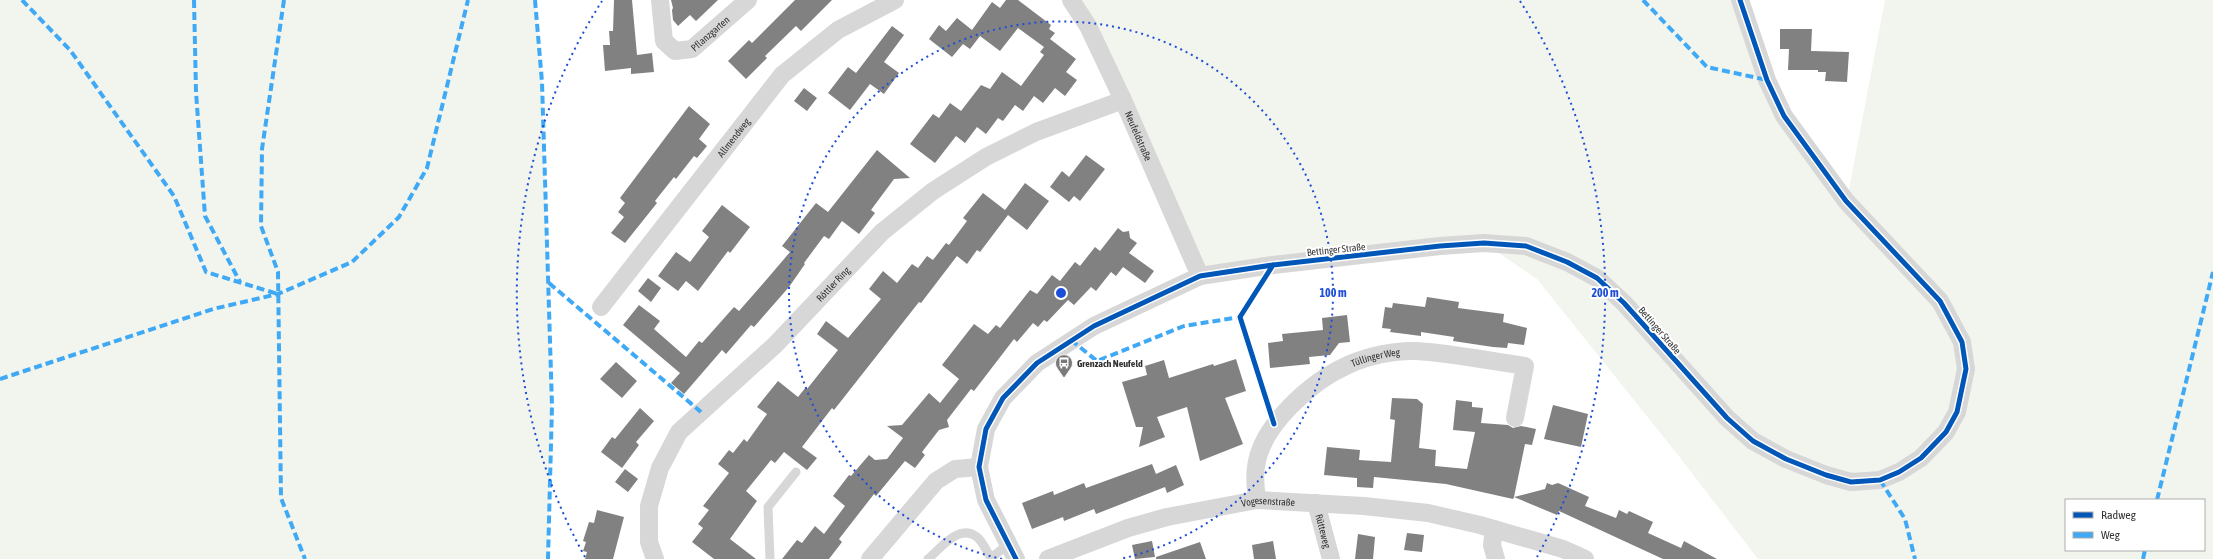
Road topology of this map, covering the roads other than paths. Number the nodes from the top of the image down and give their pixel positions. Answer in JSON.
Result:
{"nodes":[{"id":1,"x":660,"y":0,"type":"edge"},
{"id":2,"x":748,"y":0,"type":"edge"},
{"id":3,"x":894,"y":0,"type":"edge"},
{"id":4,"x":1072,"y":0,"type":"edge"},
{"id":5,"x":1740,"y":0,"type":"edge"},
{"id":6,"x":1123,"y":100,"type":"junction"},
{"id":7,"x":1200,"y":276,"type":"junction"},
{"id":8,"x":600,"y":307,"type":"dead end"},
{"id":9,"x":1515,"y":418,"type":"dead end"},
{"id":10,"x":979,"y":467,"type":"junction"},
{"id":11,"x":796,"y":472,"type":"dead end"},
{"id":12,"x":1257,"y":500,"type":"junction"},
{"id":13,"x":1316,"y":503,"type":"junction"},
{"id":14,"x":1494,"y":529,"type":"junction"},
{"id":15,"x":1012,"y":551,"type":"edge"},
{"id":16,"x":990,"y":558,"type":"edge"},
{"id":17,"x":655,"y":559,"type":"edge"},
{"id":18,"x":770,"y":559,"type":"edge"},
{"id":19,"x":870,"y":559,"type":"edge"},
{"id":20,"x":928,"y":559,"type":"edge"},
{"id":21,"x":1048,"y":559,"type":"edge"},
{"id":22,"x":1331,"y":559,"type":"edge"},
{"id":23,"x":1496,"y":559,"type":"edge"},
{"id":24,"x":1585,"y":559,"type":"edge"}],
"edges":[{"from":1,"to":2,"type":"street","name":"Pflanzgarten"},
{"from":3,"to":8,"type":"street","name":"Allmendweg"},
{"from":4,"to":6,"type":"street","name":"Neufeldstraße"},
{"from":5,"to":7,"type":"street","name":"Bettinger Straße"},
{"from":6,"to":7,"type":"street","name":"Neufeldstraße"},
{"from":6,"to":17,"type":"street","name":"Röttler Ring"},
{"from":7,"to":10,"type":"street","name":"Bettinger Straße"},
{"from":9,"to":12,"type":"street","name":"Tüllinger Weg"},
{"from":10,"to":15,"type":"street","name":"Bettinger Straße"},
{"from":10,"to":19,"type":"street"},
{"from":11,"to":18,"type":"lane"},
{"from":12,"to":13,"type":"street","name":"Vogesenstraße"},
{"from":12,"to":21,"type":"street","name":"Vogesenstraße"},
{"from":13,"to":14,"type":"street","name":"Vogesenstraße"},
{"from":13,"to":22,"type":"street","name":"Rütteweg"},
{"from":14,"to":23,"type":"street"},
{"from":14,"to":24,"type":"street","name":"Vogesenstraße"},
{"from":15,"to":16,"type":"lane"},
{"from":16,"to":20,"type":"lane"}]}
